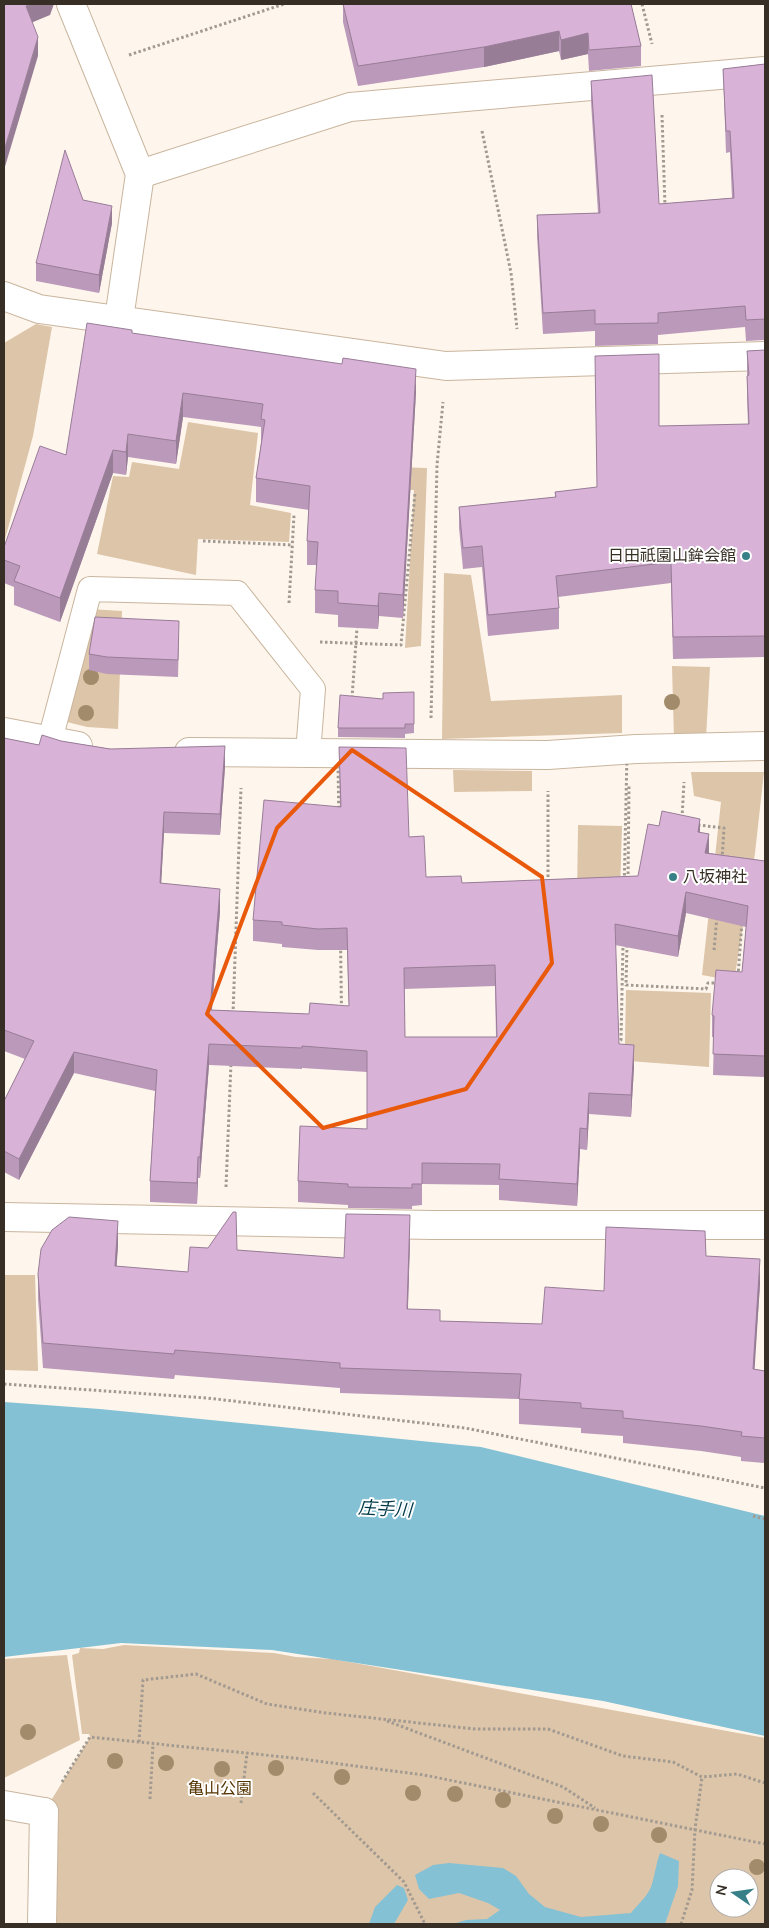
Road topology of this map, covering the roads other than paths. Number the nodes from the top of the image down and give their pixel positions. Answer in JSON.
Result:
{"nodes":[{"id":1,"x":71,"y":4,"type":"edge"},
{"id":2,"x":765,"y":71,"type":"edge"},
{"id":3,"x":140,"y":174,"type":"junction"},
{"id":4,"x":4,"y":296,"type":"edge"},
{"id":5,"x":119,"y":319,"type":"junction"},
{"id":6,"x":765,"y":356,"type":"edge"},
{"id":7,"x":4,"y":732,"type":"edge"},
{"id":8,"x":50,"y":740,"type":"junction"},
{"id":9,"x":765,"y":746,"type":"edge"},
{"id":10,"x":99,"y":749,"type":"edge"},
{"id":11,"x":165,"y":751,"type":"edge"},
{"id":12,"x":308,"y":753,"type":"junction"},
{"id":13,"x":4,"y":1217,"type":"edge"},
{"id":14,"x":765,"y":1225,"type":"edge"},
{"id":15,"x":4,"y":1805,"type":"edge"},
{"id":16,"x":42,"y":1924,"type":"edge"}],
"edges":[{"from":1,"to":3,"type":"street"},
{"from":2,"to":3,"type":"street"},
{"from":3,"to":5,"type":"street"},
{"from":4,"to":5,"type":"street"},
{"from":5,"to":6,"type":"street"},
{"from":7,"to":8,"type":"street"},
{"from":8,"to":10,"type":"street"},
{"from":8,"to":12,"type":"lane"},
{"from":9,"to":12,"type":"street"},
{"from":11,"to":12,"type":"street"},
{"from":13,"to":14,"type":"street"},
{"from":15,"to":16,"type":"street"}]}
